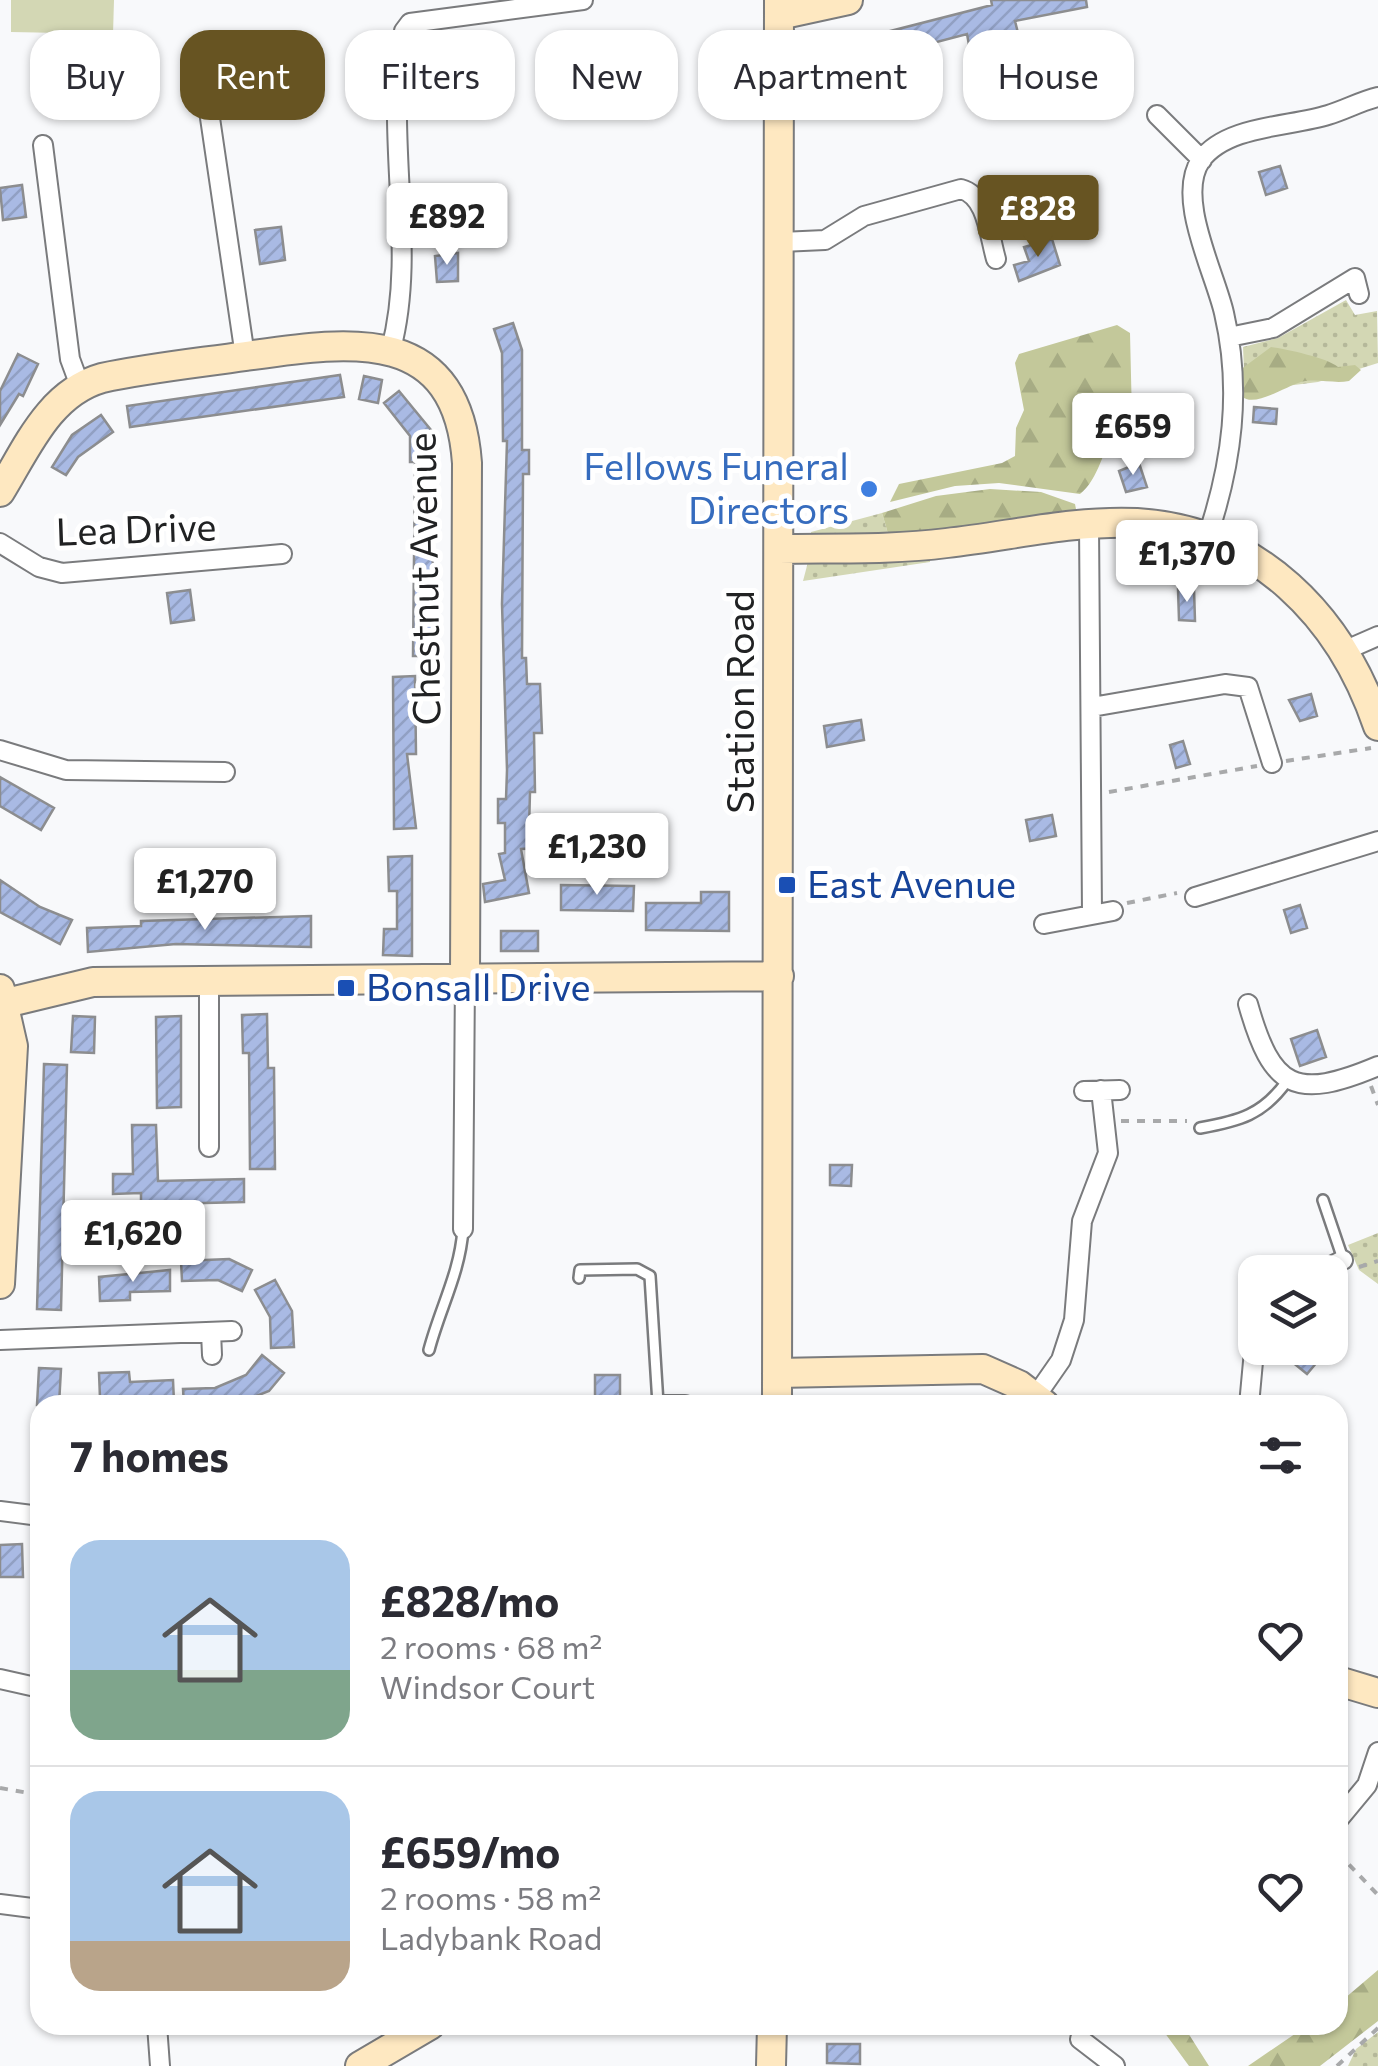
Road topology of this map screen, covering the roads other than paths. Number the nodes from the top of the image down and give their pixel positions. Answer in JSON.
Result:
{"nodes":[{"id":1,"x":584,"y":0,"type":"edge"},
{"id":2,"x":848,"y":0,"type":"edge"},
{"id":3,"x":498,"y":5,"type":"edge"},
{"id":4,"x":779,"y":8,"type":"edge"},
{"id":5,"x":1378,"y":97,"type":"edge"},
{"id":6,"x":1157,"y":116,"type":"dead end"},
{"id":7,"x":210,"y":120,"type":"edge"},
{"id":8,"x":43,"y":145,"type":"dead end"},
{"id":9,"x":1202,"y":160,"type":"junction"},
{"id":10,"x":781,"y":242,"type":"junction"},
{"id":11,"x":996,"y":259,"type":"dead end"},
{"id":12,"x":1358,"y":294,"type":"dead end"},
{"id":13,"x":1229,"y":337,"type":"junction"},
{"id":14,"x":392,"y":349,"type":"junction"},
{"id":15,"x":245,"y":356,"type":"junction"},
{"id":16,"x":80,"y":386,"type":"junction"},
{"id":17,"x":0,"y":492,"type":"edge"},
{"id":18,"x":1089,"y":525,"type":"junction"},
{"id":19,"x":1208,"y":538,"type":"junction"},
{"id":20,"x":0,"y":542,"type":"edge"},
{"id":21,"x":779,"y":549,"type":"junction"},
{"id":22,"x":282,"y":554,"type":"dead end"},
{"id":23,"x":1378,"y":636,"type":"edge"},
{"id":24,"x":1346,"y":650,"type":"junction"},
{"id":25,"x":1092,"y":707,"type":"junction"},
{"id":26,"x":1378,"y":726,"type":"edge"},
{"id":27,"x":0,"y":750,"type":"edge"},
{"id":28,"x":1272,"y":763,"type":"road end"},
{"id":29,"x":225,"y":772,"type":"dead end"},
{"id":30,"x":1378,"y":841,"type":"edge"},
{"id":31,"x":1195,"y":896,"type":"road end"},
{"id":32,"x":1113,"y":911,"type":"road end"},
{"id":33,"x":1092,"y":914,"type":"junction"},
{"id":34,"x":1044,"y":924,"type":"dead end"},
{"id":35,"x":779,"y":976,"type":"junction"},
{"id":36,"x":465,"y":977,"type":"junction"},
{"id":37,"x":209,"y":978,"type":"junction"},
{"id":38,"x":3,"y":996,"type":"edge"},
{"id":39,"x":1248,"y":1004,"type":"dead end"},
{"id":40,"x":1378,"y":1066,"type":"edge"},
{"id":41,"x":1286,"y":1082,"type":"junction"},
{"id":42,"x":1101,"y":1090,"type":"dead end"},
{"id":43,"x":1200,"y":1128,"type":"road end"},
{"id":44,"x":209,"y":1147,"type":"dead end"},
{"id":45,"x":1322,"y":1200,"type":"dead end"},
{"id":46,"x":463,"y":1229,"type":"joint"},
{"id":47,"x":1341,"y":1255,"type":"edge"},
{"id":48,"x":580,"y":1278,"type":"dead end"},
{"id":49,"x":0,"y":1284,"type":"edge"},
{"id":50,"x":211,"y":1332,"type":"junction"},
{"id":51,"x":232,"y":1332,"type":"dead end"},
{"id":52,"x":0,"y":1340,"type":"edge"},
{"id":53,"x":429,"y":1350,"type":"dead end"},
{"id":54,"x":212,"y":1355,"type":"dead end"},
{"id":55,"x":1253,"y":1365,"type":"edge"},
{"id":56,"x":777,"y":1374,"type":"junction"},
{"id":57,"x":657,"y":1395,"type":"edge"},
{"id":58,"x":777,"y":1395,"type":"edge"},
{"id":59,"x":1030,"y":1395,"type":"edge"},
{"id":60,"x":1043,"y":1395,"type":"edge"},
{"id":61,"x":1251,"y":1395,"type":"edge"},
{"id":62,"x":0,"y":1511,"type":"edge"},
{"id":63,"x":30,"y":1515,"type":"edge"},
{"id":64,"x":0,"y":1680,"type":"edge"},
{"id":65,"x":1348,"y":1684,"type":"edge"},
{"id":66,"x":30,"y":1686,"type":"edge"},
{"id":67,"x":1378,"y":1693,"type":"edge"},
{"id":68,"x":1378,"y":1752,"type":"edge"},
{"id":69,"x":1348,"y":1808,"type":"edge"},
{"id":70,"x":0,"y":1904,"type":"edge"},
{"id":71,"x":30,"y":1908,"type":"edge"},
{"id":72,"x":158,"y":2035,"type":"edge"},
{"id":73,"x":395,"y":2035,"type":"edge"},
{"id":74,"x":772,"y":2035,"type":"edge"},
{"id":75,"x":1080,"y":2040,"type":"dead end"},
{"id":76,"x":1094,"y":2060,"type":"edge"},
{"id":77,"x":160,"y":2066,"type":"edge"},
{"id":78,"x":360,"y":2066,"type":"edge"},
{"id":79,"x":772,"y":2066,"type":"edge"},
{"id":80,"x":1115,"y":2066,"type":"edge"}],
"edges":[{"from":1,"to":3,"type":"street"},
{"from":2,"to":4,"type":"street"},
{"from":3,"to":14,"type":"street"},
{"from":4,"to":10,"type":"street","name":"Station Road"},
{"from":5,"to":9,"type":"street"},
{"from":6,"to":9,"type":"street"},
{"from":7,"to":15,"type":"street"},
{"from":8,"to":16,"type":"street"},
{"from":9,"to":13,"type":"street"},
{"from":10,"to":11,"type":"street"},
{"from":10,"to":21,"type":"street","name":"Station Road"},
{"from":12,"to":13,"type":"street"},
{"from":13,"to":19,"type":"street"},
{"from":14,"to":15,"type":"street","name":"Chestnut Avenue"},
{"from":14,"to":36,"type":"street","name":"Chestnut Avenue"},
{"from":15,"to":16,"type":"street","name":"Chestnut Avenue"},
{"from":16,"to":17,"type":"street","name":"Chestnut Avenue"},
{"from":18,"to":19,"type":"street"},
{"from":18,"to":21,"type":"street"},
{"from":18,"to":25,"type":"street"},
{"from":19,"to":24,"type":"street"},
{"from":20,"to":22,"type":"street","name":"Lea Drive"},
{"from":21,"to":35,"type":"street","name":"Station Road"},
{"from":23,"to":24,"type":"street"},
{"from":24,"to":26,"type":"street"},
{"from":25,"to":28,"type":"street"},
{"from":25,"to":33,"type":"street"},
{"from":27,"to":29,"type":"street"},
{"from":30,"to":31,"type":"street"},
{"from":32,"to":33,"type":"street"},
{"from":33,"to":34,"type":"street"},
{"from":35,"to":36,"type":"street"},
{"from":35,"to":56,"type":"street","name":"Station Road"},
{"from":36,"to":37,"type":"street"},
{"from":36,"to":46,"type":"street","name":"Chestnut Avenue"},
{"from":37,"to":38,"type":"street"},
{"from":37,"to":44,"type":"street"},
{"from":38,"to":49,"type":"street"},
{"from":39,"to":41,"type":"street"},
{"from":40,"to":41,"type":"street"},
{"from":41,"to":43,"type":"lane"},
{"from":42,"to":60,"type":"street"},
{"from":45,"to":47,"type":"lane"},
{"from":46,"to":53,"type":"lane"},
{"from":48,"to":57,"type":"lane"},
{"from":50,"to":51,"type":"street"},
{"from":50,"to":52,"type":"street"},
{"from":50,"to":54,"type":"street"},
{"from":55,"to":61,"type":"street"},
{"from":56,"to":58,"type":"street","name":"Station Road"},
{"from":56,"to":59,"type":"street"},
{"from":62,"to":63,"type":"street"},
{"from":64,"to":66,"type":"street"},
{"from":65,"to":67,"type":"street"},
{"from":68,"to":69,"type":"street"},
{"from":70,"to":71,"type":"street"},
{"from":72,"to":77,"type":"street"},
{"from":73,"to":78,"type":"street"},
{"from":74,"to":79,"type":"street"},
{"from":75,"to":76,"type":"street"},
{"from":76,"to":80,"type":"street"}]}
